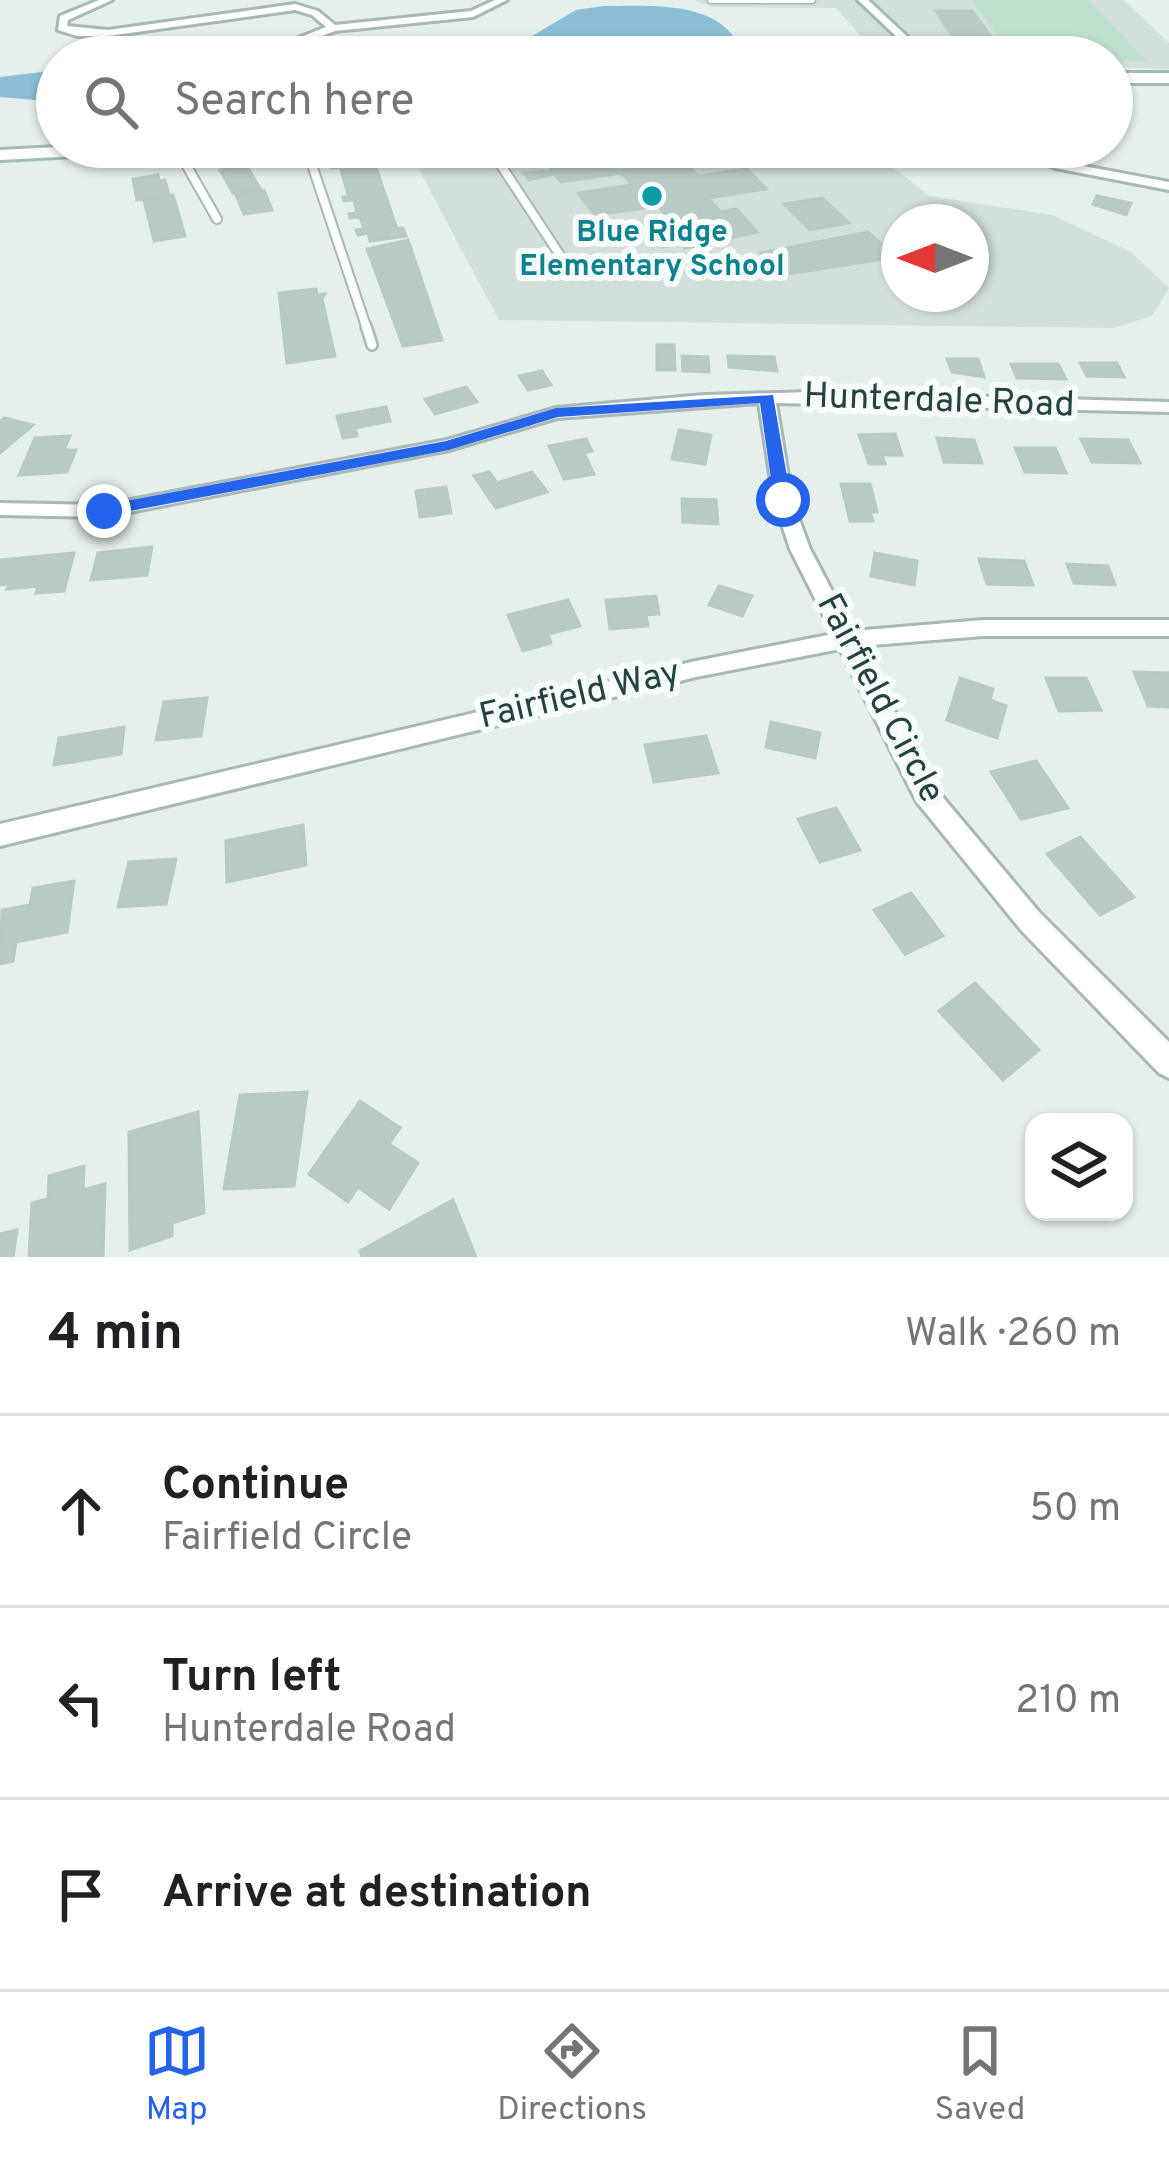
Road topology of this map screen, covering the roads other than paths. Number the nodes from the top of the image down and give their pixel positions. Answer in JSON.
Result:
{"nodes":[{"id":1,"x":106,"y":0,"type":"edge"},
{"id":2,"x":502,"y":0,"type":"edge"},
{"id":3,"x":711,"y":0,"type":"edge"},
{"id":4,"x":812,"y":0,"type":"edge"},
{"id":5,"x":863,"y":0,"type":"edge"},
{"id":6,"x":333,"y":28,"type":"junction"},
{"id":7,"x":311,"y":36,"type":"edge"},
{"id":8,"x":902,"y":36,"type":"edge"},
{"id":9,"x":1133,"y":78,"type":"edge"},
{"id":10,"x":1169,"y":78,"type":"edge"},
{"id":11,"x":36,"y":153,"type":"edge"},
{"id":12,"x":0,"y":155,"type":"edge"},
{"id":13,"x":188,"y":168,"type":"edge"},
{"id":14,"x":313,"y":168,"type":"edge"},
{"id":15,"x":503,"y":168,"type":"edge"},
{"id":16,"x":1075,"y":168,"type":"edge"},
{"id":17,"x":1169,"y":186,"type":"edge"},
{"id":18,"x":217,"y":219,"type":"dead end"},
{"id":19,"x":571,"y":272,"type":"dead end"},
{"id":20,"x":372,"y":345,"type":"dead end"},
{"id":21,"x":767,"y":398,"type":"junction"},
{"id":22,"x":1169,"y":407,"type":"edge"},
{"id":23,"x":0,"y":509,"type":"edge"},
{"id":24,"x":1169,"y":628,"type":"edge"},
{"id":25,"x":849,"y":639,"type":"junction"},
{"id":26,"x":0,"y":835,"type":"edge"},
{"id":27,"x":1169,"y":1063,"type":"edge"}],
"edges":[{"from":1,"to":6,"type":"street"},
{"from":2,"to":6,"type":"street"},
{"from":3,"to":4,"type":"lane"},
{"from":5,"to":8,"type":"street"},
{"from":6,"to":7,"type":"street"},
{"from":9,"to":10,"type":"street"},
{"from":11,"to":12,"type":"street"},
{"from":13,"to":18,"type":"lane"},
{"from":14,"to":20,"type":"lane"},
{"from":15,"to":19,"type":"lane"},
{"from":16,"to":17,"type":"street"},
{"from":21,"to":22,"type":"street","name":"Hunterdale Road"},
{"from":21,"to":23,"type":"street","name":"Hunterdale Road"},
{"from":21,"to":25,"type":"street","name":"Fairfield Circle"},
{"from":24,"to":25,"type":"street","name":"Fairfield Way"},
{"from":25,"to":26,"type":"street","name":"Fairfield Way"},
{"from":25,"to":27,"type":"street","name":"Fairfield Circle"}]}
